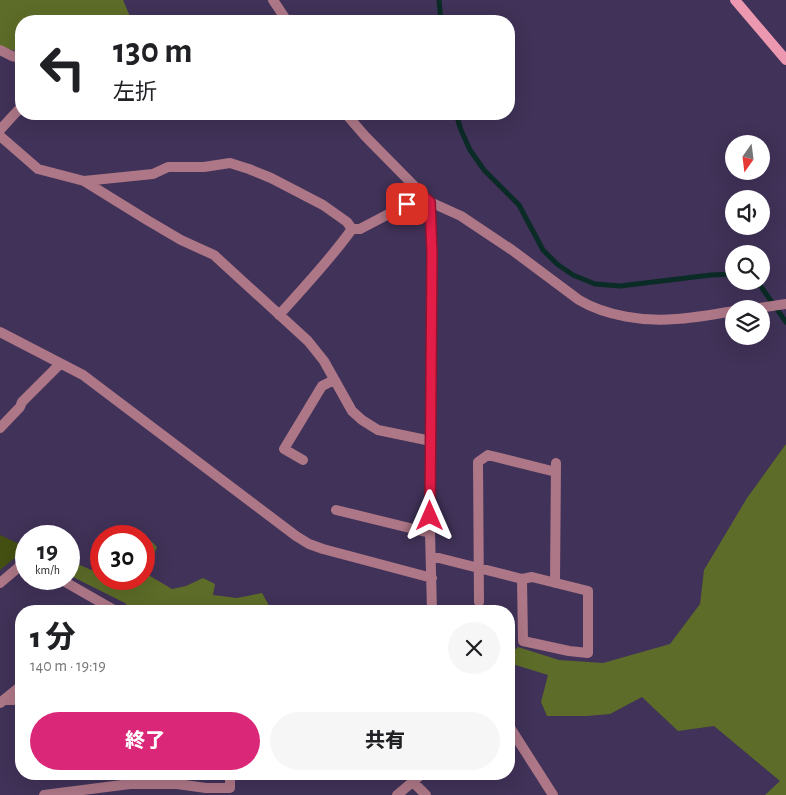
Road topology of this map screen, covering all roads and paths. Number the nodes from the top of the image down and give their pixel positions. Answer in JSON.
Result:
{"nodes":[{"id":1,"x":273,"y":0,"type":"edge"},
{"id":2,"x":735,"y":0,"type":"edge"},
{"id":3,"x":283,"y":15,"type":"edge"},
{"id":4,"x":0,"y":50,"type":"edge"},
{"id":5,"x":15,"y":57,"type":"edge"},
{"id":6,"x":786,"y":60,"type":"edge"},
{"id":7,"x":15,"y":114,"type":"edge"},
{"id":8,"x":351,"y":120,"type":"edge"},
{"id":9,"x":0,"y":130,"type":"edge"},
{"id":10,"x":0,"y":136,"type":"edge"},
{"id":11,"x":84,"y":181,"type":"junction"},
{"id":12,"x":427,"y":199,"type":"junction"},
{"id":13,"x":352,"y":229,"type":"junction"},
{"id":14,"x":784,"y":304,"type":"edge"},
{"id":15,"x":770,"y":306,"type":"edge"},
{"id":16,"x":725,"y":312,"type":"edge"},
{"id":17,"x":280,"y":315,"type":"junction"},
{"id":18,"x":0,"y":332,"type":"edge"},
{"id":19,"x":60,"y":364,"type":"junction"},
{"id":20,"x":334,"y":380,"type":"junction"},
{"id":21,"x":0,"y":428,"type":"edge"},
{"id":22,"x":431,"y":441,"type":"junction"},
{"id":23,"x":303,"y":460,"type":"dead end"},
{"id":24,"x":336,"y":510,"type":"dead end"},
{"id":25,"x":430,"y":533,"type":"junction"},
{"id":26,"x":431,"y":556,"type":"junction"},
{"id":27,"x":479,"y":568,"type":"junction"},
{"id":28,"x":15,"y":570,"type":"edge"},
{"id":29,"x":432,"y":578,"type":"junction"},
{"id":30,"x":522,"y":579,"type":"junction"},
{"id":31,"x":0,"y":583,"type":"edge"},
{"id":32,"x":555,"y":583,"type":"junction"},
{"id":33,"x":79,"y":590,"type":"edge"},
{"id":34,"x":479,"y":602,"type":"dead end"},
{"id":35,"x":104,"y":605,"type":"edge"},
{"id":36,"x":432,"y":605,"type":"edge"},
{"id":37,"x":15,"y":691,"type":"edge"},
{"id":38,"x":15,"y":701,"type":"edge"},
{"id":39,"x":2,"y":702,"type":"edge"},
{"id":40,"x":515,"y":735,"type":"edge"},
{"id":41,"x":230,"y":780,"type":"edge"},
{"id":42,"x":414,"y":780,"type":"edge"},
{"id":43,"x":412,"y":782,"type":"junction"},
{"id":44,"x":44,"y":795,"type":"edge"},
{"id":45,"x":397,"y":795,"type":"edge"},
{"id":46,"x":426,"y":795,"type":"edge"},
{"id":47,"x":553,"y":795,"type":"edge"}],
"edges":[{"from":1,"to":3,"type":"street"},
{"from":2,"to":6,"type":"main road"},
{"from":4,"to":5,"type":"street"},
{"from":7,"to":9,"type":"street"},
{"from":8,"to":12,"type":"street"},
{"from":10,"to":11,"type":"street"},
{"from":11,"to":13,"type":"street"},
{"from":11,"to":17,"type":"street"},
{"from":12,"to":13,"type":"street"},
{"from":12,"to":16,"type":"street"},
{"from":12,"to":22,"type":"street"},
{"from":13,"to":17,"type":"street"},
{"from":14,"to":15,"type":"street"},
{"from":17,"to":20,"type":"street"},
{"from":18,"to":19,"type":"street"},
{"from":19,"to":21,"type":"street"},
{"from":19,"to":29,"type":"street"},
{"from":20,"to":22,"type":"street"},
{"from":20,"to":23,"type":"street"},
{"from":22,"to":25,"type":"street"},
{"from":24,"to":25,"type":"street"},
{"from":25,"to":26,"type":"street"},
{"from":26,"to":27,"type":"street"},
{"from":26,"to":29,"type":"street"},
{"from":27,"to":30,"type":"street"},
{"from":27,"to":32,"type":"street"},
{"from":27,"to":34,"type":"street"},
{"from":28,"to":31,"type":"street"},
{"from":29,"to":36,"type":"street"},
{"from":30,"to":32,"type":"street"},
{"from":30,"to":32,"type":"street"},
{"from":33,"to":35,"type":"street"},
{"from":37,"to":39,"type":"street"},
{"from":38,"to":39,"type":"street"},
{"from":40,"to":47,"type":"street"},
{"from":41,"to":44,"type":"street"},
{"from":42,"to":43,"type":"street"},
{"from":43,"to":45,"type":"street"},
{"from":43,"to":46,"type":"street"}]}
